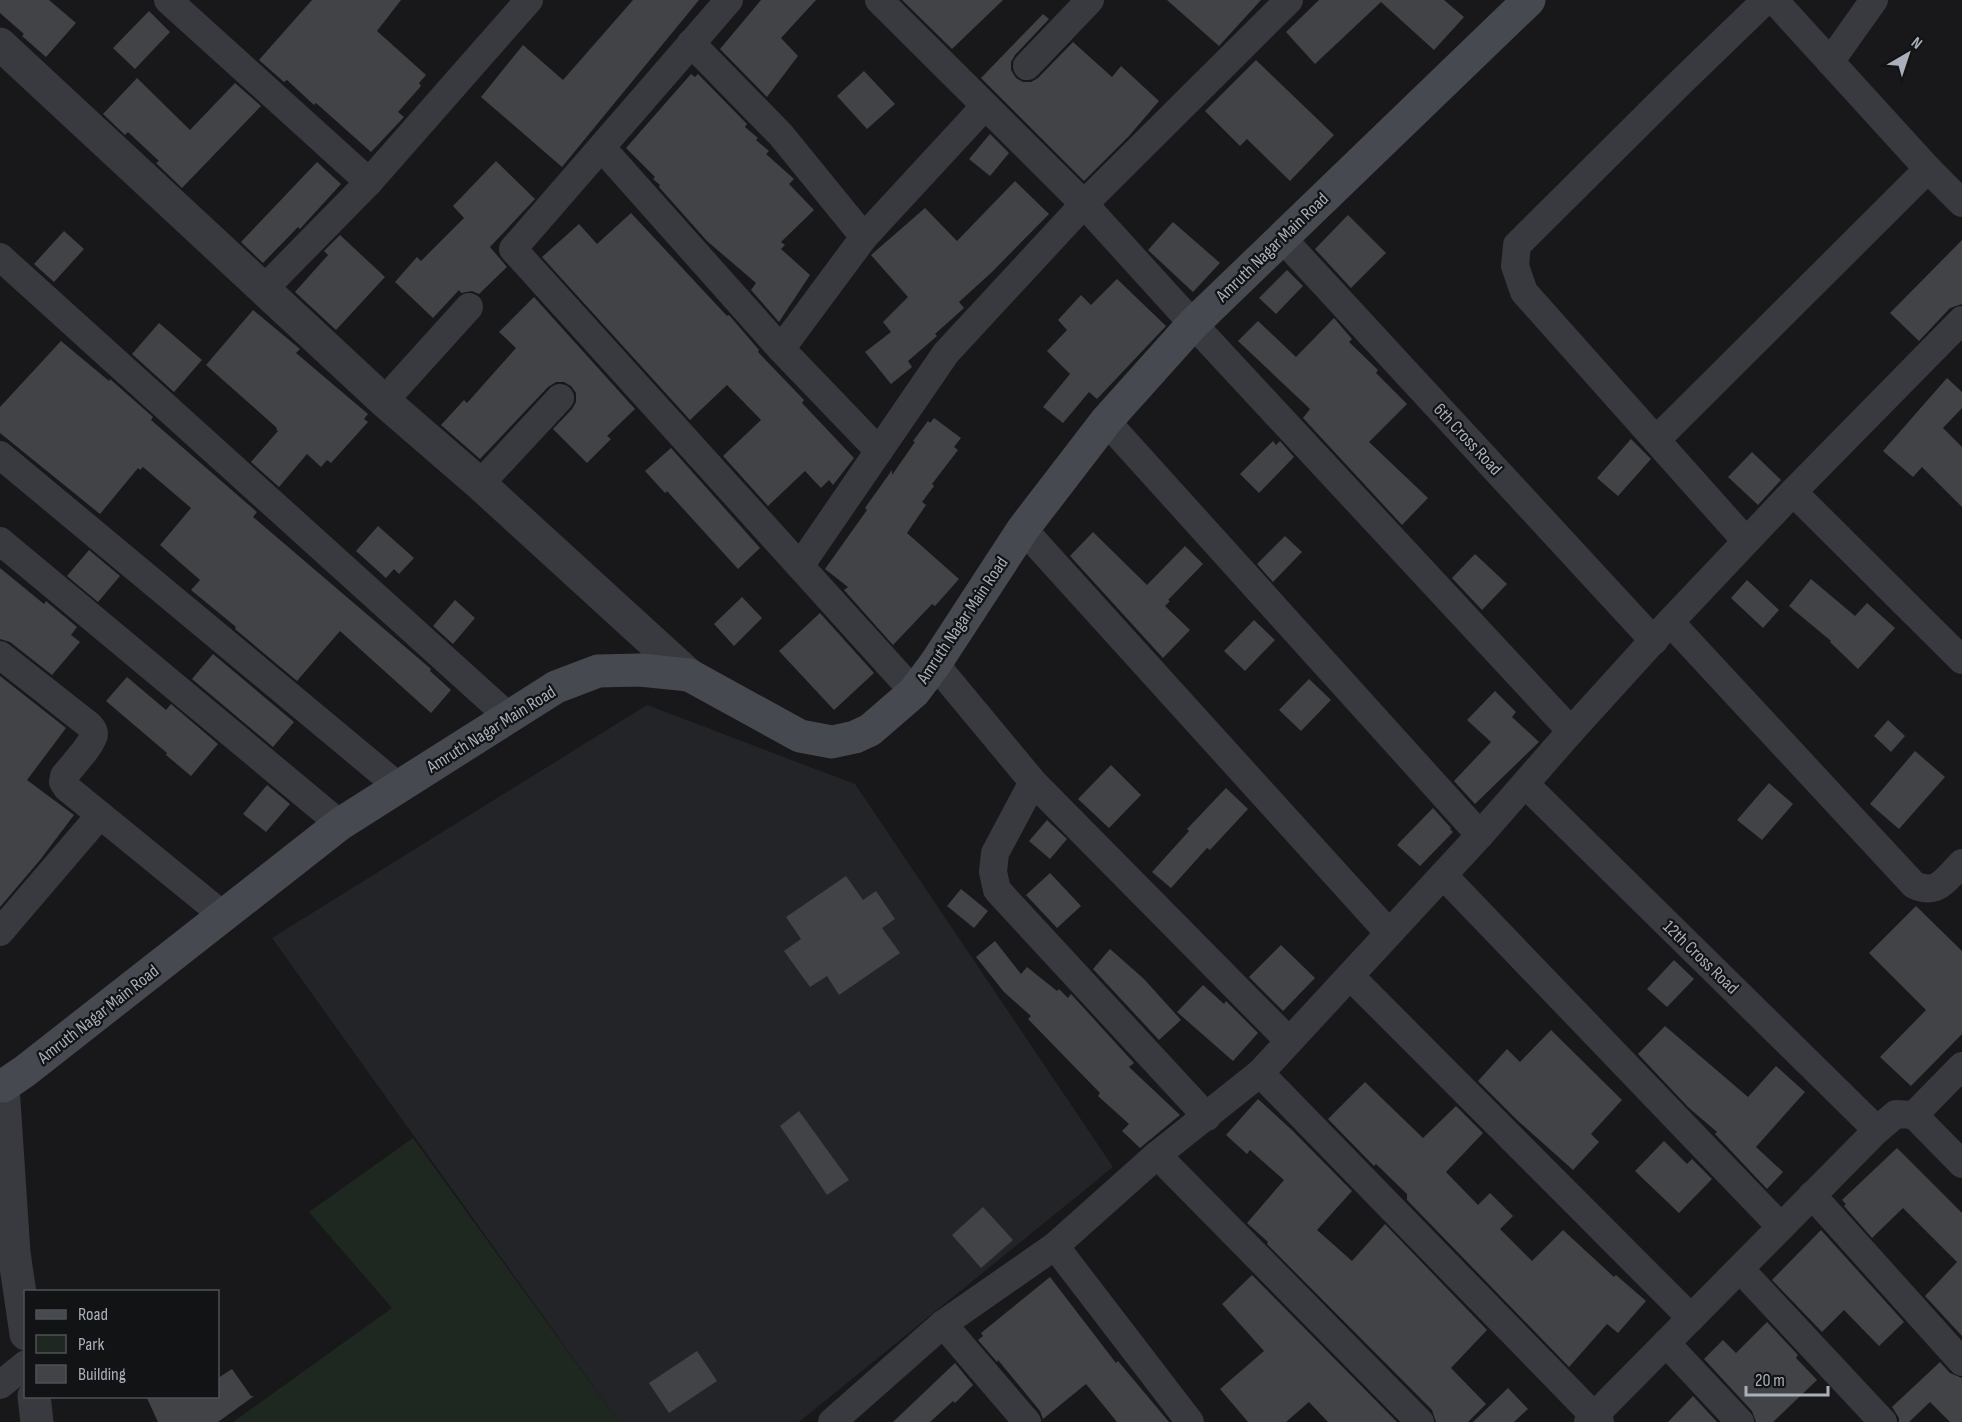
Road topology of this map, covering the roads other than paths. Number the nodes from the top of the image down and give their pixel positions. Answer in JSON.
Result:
{"nodes":[{"id":1,"x":168,"y":0,"type":"edge"},
{"id":2,"x":529,"y":0,"type":"edge"},
{"id":3,"x":729,"y":0,"type":"edge"},
{"id":4,"x":879,"y":0,"type":"edge"},
{"id":5,"x":1090,"y":0,"type":"edge"},
{"id":6,"x":1289,"y":0,"type":"edge"},
{"id":7,"x":1529,"y":0,"type":"edge"},
{"id":8,"x":1766,"y":0,"type":"edge"},
{"id":9,"x":1774,"y":0,"type":"edge"},
{"id":10,"x":1874,"y":0,"type":"edge"},
{"id":11,"x":692,"y":43,"type":"junction"},
{"id":12,"x":0,"y":44,"type":"edge"},
{"id":13,"x":1830,"y":62,"type":"junction"},
{"id":14,"x":1027,"y":66,"type":"dead end"},
{"id":15,"x":985,"y":106,"type":"junction"},
{"id":16,"x":602,"y":148,"type":"junction"},
{"id":17,"x":1928,"y":170,"type":"junction"},
{"id":18,"x":369,"y":182,"type":"junction"},
{"id":19,"x":1962,"y":202,"type":"edge"},
{"id":20,"x":1084,"y":204,"type":"junction"},
{"id":21,"x":864,"y":237,"type":"junction"},
{"id":22,"x":1282,"y":237,"type":"junction"},
{"id":23,"x":0,"y":257,"type":"edge"},
{"id":24,"x":264,"y":289,"type":"junction"},
{"id":25,"x":469,"y":307,"type":"dead end"},
{"id":26,"x":1962,"y":320,"type":"edge"},
{"id":27,"x":1193,"y":324,"type":"junction"},
{"id":28,"x":781,"y":349,"type":"junction"},
{"id":29,"x":560,"y":398,"type":"dead end"},
{"id":30,"x":384,"y":401,"type":"junction"},
{"id":31,"x":1106,"y":421,"type":"junction"},
{"id":32,"x":1656,"y":440,"type":"junction"},
{"id":33,"x":879,"y":451,"type":"junction"},
{"id":34,"x":0,"y":455,"type":"edge"},
{"id":35,"x":480,"y":484,"type":"junction"},
{"id":36,"x":1793,"y":492,"type":"junction"},
{"id":37,"x":1023,"y":529,"type":"junction"},
{"id":38,"x":0,"y":541,"type":"edge"},
{"id":39,"x":1746,"y":541,"type":"junction"},
{"id":40,"x":800,"y":566,"type":"junction"},
{"id":41,"x":1662,"y":632,"type":"junction"},
{"id":42,"x":0,"y":655,"type":"edge"},
{"id":43,"x":1962,"y":660,"type":"edge"},
{"id":44,"x":935,"y":664,"type":"junction"},
{"id":45,"x":689,"y":675,"type":"junction"},
{"id":46,"x":914,"y":692,"type":"junction"},
{"id":47,"x":508,"y":716,"type":"junction"},
{"id":48,"x":1570,"y":731,"type":"junction"},
{"id":49,"x":1033,"y":782,"type":"junction"},
{"id":50,"x":1525,"y":784,"type":"junction"},
{"id":51,"x":399,"y":788,"type":"junction"},
{"id":52,"x":100,"y":815,"type":"junction"},
{"id":53,"x":340,"y":824,"type":"junction"},
{"id":54,"x":1480,"y":835,"type":"junction"},
{"id":55,"x":1962,"y":863,"type":"edge"},
{"id":56,"x":1443,"y":875,"type":"junction"},
{"id":57,"x":224,"y":916,"type":"junction"},
{"id":58,"x":0,"y":932,"type":"edge"},
{"id":59,"x":1389,"y":933,"type":"junction"},
{"id":60,"x":1350,"y":976,"type":"junction"},
{"id":61,"x":1289,"y":1041,"type":"junction"},
{"id":62,"x":1962,"y":1066,"type":"edge"},
{"id":63,"x":1260,"y":1073,"type":"junction"},
{"id":64,"x":1,"y":1086,"type":"edge"},
{"id":65,"x":1914,"y":1115,"type":"junction"},
{"id":66,"x":1207,"y":1117,"type":"junction"},
{"id":67,"x":1877,"y":1130,"type":"junction"},
{"id":68,"x":1157,"y":1155,"type":"junction"},
{"id":69,"x":1962,"y":1164,"type":"edge"},
{"id":70,"x":1812,"y":1195,"type":"junction"},
{"id":71,"x":1781,"y":1227,"type":"junction"},
{"id":72,"x":1055,"y":1246,"type":"junction"},
{"id":73,"x":7,"y":1249,"type":"edge"},
{"id":74,"x":1740,"y":1269,"type":"junction"},
{"id":75,"x":1691,"y":1318,"type":"junction"},
{"id":76,"x":943,"y":1324,"type":"junction"},
{"id":77,"x":24,"y":1325,"type":"edge"},
{"id":78,"x":1666,"y":1343,"type":"junction"},
{"id":79,"x":1962,"y":1362,"type":"edge"},
{"id":80,"x":24,"y":1366,"type":"edge"},
{"id":81,"x":0,"y":1384,"type":"edge"},
{"id":82,"x":34,"y":1398,"type":"edge"},
{"id":83,"x":1594,"y":1420,"type":"edge"},
{"id":84,"x":37,"y":1422,"type":"edge"},
{"id":85,"x":832,"y":1422,"type":"edge"},
{"id":86,"x":1027,"y":1422,"type":"edge"},
{"id":87,"x":1190,"y":1422,"type":"edge"},
{"id":88,"x":1420,"y":1422,"type":"edge"},
{"id":89,"x":1740,"y":1422,"type":"edge"},
{"id":90,"x":1883,"y":1422,"type":"edge"}],
"edges":[{"from":1,"to":18,"type":"street"},
{"from":2,"to":18,"type":"street"},
{"from":3,"to":11,"type":"street"},
{"from":4,"to":15,"type":"street"},
{"from":5,"to":14,"type":"street"},
{"from":6,"to":20,"type":"street"},
{"from":7,"to":22,"type":"main road","name":"Amruth Nagar Main Road"},
{"from":8,"to":32,"type":"street"},
{"from":9,"to":13,"type":"street"},
{"from":10,"to":13,"type":"street"},
{"from":11,"to":16,"type":"street"},
{"from":11,"to":21,"type":"street"},
{"from":12,"to":24,"type":"street"},
{"from":13,"to":17,"type":"street"},
{"from":15,"to":20,"type":"street"},
{"from":15,"to":21,"type":"street"},
{"from":16,"to":28,"type":"street"},
{"from":16,"to":40,"type":"street"},
{"from":17,"to":19,"type":"street"},
{"from":17,"to":32,"type":"street"},
{"from":18,"to":24,"type":"street"},
{"from":20,"to":27,"type":"street"},
{"from":20,"to":33,"type":"street"},
{"from":21,"to":28,"type":"street"},
{"from":22,"to":27,"type":"main road","name":"Amruth Nagar Main Road"},
{"from":22,"to":41,"type":"street","name":"6th Cross Road"},
{"from":23,"to":47,"type":"street"},
{"from":24,"to":30,"type":"street"},
{"from":25,"to":30,"type":"street"},
{"from":26,"to":36,"type":"street"},
{"from":27,"to":31,"type":"main road","name":"Amruth Nagar Main Road"},
{"from":27,"to":48,"type":"street"},
{"from":28,"to":33,"type":"street"},
{"from":29,"to":35,"type":"street"},
{"from":30,"to":35,"type":"street"},
{"from":31,"to":37,"type":"main road","name":"Amruth Nagar Main Road"},
{"from":31,"to":54,"type":"street"},
{"from":32,"to":39,"type":"street"},
{"from":33,"to":40,"type":"street"},
{"from":34,"to":51,"type":"street"},
{"from":35,"to":45,"type":"street"},
{"from":36,"to":39,"type":"street"},
{"from":36,"to":43,"type":"street"},
{"from":37,"to":44,"type":"main road","name":"Amruth Nagar Main Road"},
{"from":37,"to":59,"type":"street"},
{"from":38,"to":53,"type":"street"},
{"from":39,"to":41,"type":"street"},
{"from":40,"to":46,"type":"street"},
{"from":41,"to":48,"type":"street"},
{"from":41,"to":55,"type":"street","name":"6th Cross Road"},
{"from":42,"to":52,"type":"street"},
{"from":44,"to":46,"type":"main road","name":"Amruth Nagar Main Road"},
{"from":44,"to":49,"type":"street"},
{"from":45,"to":46,"type":"main road","name":"Amruth Nagar Main Road"},
{"from":45,"to":47,"type":"main road","name":"Amruth Nagar Main Road"},
{"from":47,"to":51,"type":"main road","name":"Amruth Nagar Main Road"},
{"from":48,"to":50,"type":"street"},
{"from":49,"to":61,"type":"street"},
{"from":49,"to":66,"type":"street"},
{"from":50,"to":54,"type":"street"},
{"from":50,"to":67,"type":"street","name":"12th Cross Road"},
{"from":51,"to":53,"type":"main road","name":"Amruth Nagar Main Road"},
{"from":52,"to":57,"type":"street"},
{"from":52,"to":58,"type":"street"},
{"from":53,"to":57,"type":"main road","name":"Amruth Nagar Main Road"},
{"from":54,"to":56,"type":"street"},
{"from":56,"to":59,"type":"street"},
{"from":56,"to":71,"type":"street"},
{"from":57,"to":64,"type":"main road","name":"Amruth Nagar Main Road"},
{"from":59,"to":60,"type":"street"},
{"from":60,"to":61,"type":"street"},
{"from":60,"to":75,"type":"street"},
{"from":61,"to":63,"type":"street"},
{"from":62,"to":65,"type":"street"},
{"from":63,"to":66,"type":"street"},
{"from":63,"to":83,"type":"street"},
{"from":64,"to":73,"type":"street"},
{"from":65,"to":67,"type":"street"},
{"from":65,"to":69,"type":"street"},
{"from":66,"to":68,"type":"street"},
{"from":67,"to":70,"type":"street"},
{"from":68,"to":72,"type":"street"},
{"from":68,"to":88,"type":"street"},
{"from":70,"to":71,"type":"street"},
{"from":70,"to":79,"type":"street"},
{"from":71,"to":74,"type":"street"},
{"from":72,"to":76,"type":"street"},
{"from":72,"to":87,"type":"street"},
{"from":73,"to":77,"type":"street"},
{"from":74,"to":75,"type":"street"},
{"from":74,"to":90,"type":"street"},
{"from":75,"to":78,"type":"street"},
{"from":76,"to":85,"type":"street"},
{"from":76,"to":86,"type":"street"},
{"from":78,"to":83,"type":"street"},
{"from":78,"to":89,"type":"street"},
{"from":80,"to":81,"type":"street"},
{"from":82,"to":84,"type":"street"}]}
